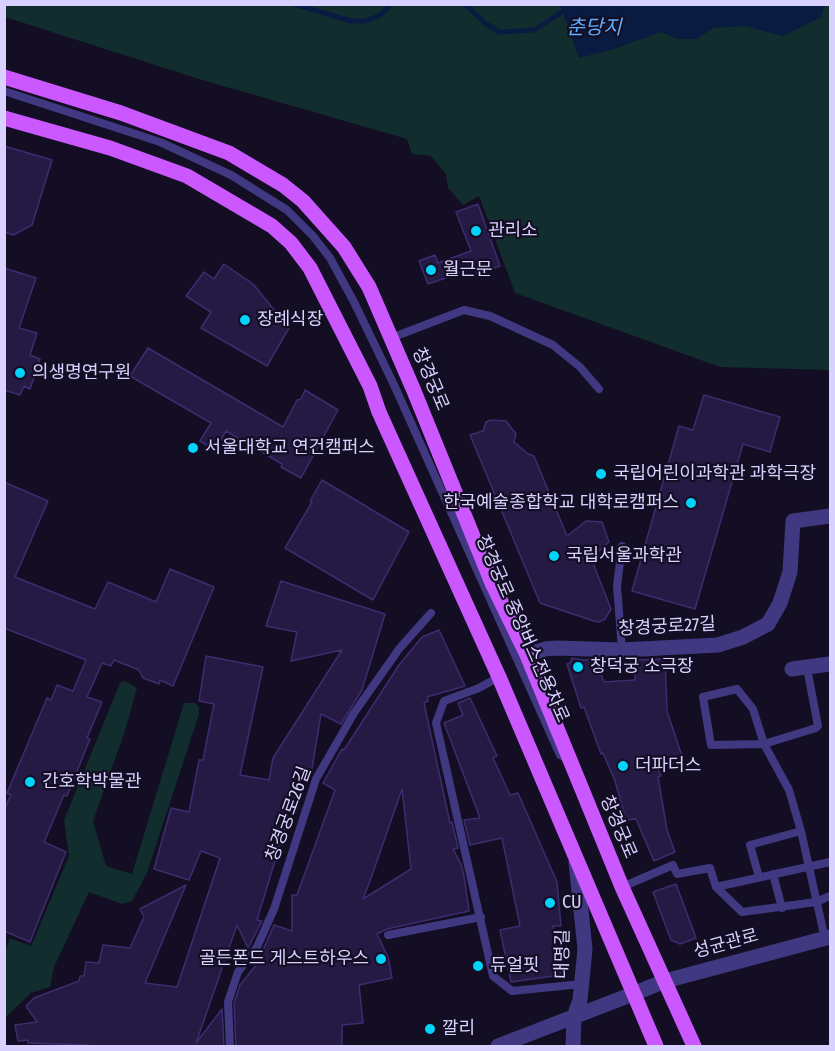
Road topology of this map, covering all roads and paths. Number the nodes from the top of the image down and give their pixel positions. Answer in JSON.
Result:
{"nodes":[{"id":1,"x":4,"y":77,"type":"edge"},
{"id":2,"x":4,"y":91,"type":"edge"},
{"id":3,"x":4,"y":118,"type":"edge"},
{"id":4,"x":391,"y":338,"type":"junction"},
{"id":5,"x":598,"y":389,"type":"dead end"},
{"id":6,"x":831,"y":516,"type":"edge"},
{"id":7,"x":622,"y":546,"type":"dead end"},
{"id":8,"x":431,"y":613,"type":"dead end"},
{"id":9,"x":622,"y":650,"type":"junction"},
{"id":10,"x":527,"y":655,"type":"junction"},
{"id":11,"x":831,"y":664,"type":"edge"},
{"id":12,"x":800,"y":668,"type":"joint"},
{"id":13,"x":499,"y":677,"type":"junction"},
{"id":14,"x":764,"y":744,"type":"junction"},
{"id":15,"x":569,"y":760,"type":"junction"},
{"id":16,"x":801,"y":831,"type":"junction"},
{"id":17,"x":576,"y":861,"type":"junction"},
{"id":18,"x":831,"y":862,"type":"edge"},
{"id":19,"x":808,"y":866,"type":"junction"},
{"id":20,"x":773,"y":874,"type":"junction"},
{"id":21,"x":759,"y":877,"type":"junction"},
{"id":22,"x":622,"y":887,"type":"junction"},
{"id":23,"x":716,"y":887,"type":"junction"},
{"id":24,"x":831,"y":896,"type":"edge"},
{"id":25,"x":816,"y":902,"type":"junction"},
{"id":26,"x":782,"y":908,"type":"junction"},
{"id":27,"x":481,"y":916,"type":"junction"},
{"id":28,"x":388,"y":935,"type":"dead end"},
{"id":29,"x":828,"y":938,"type":"edge"},
{"id":30,"x":665,"y":981,"type":"junction"},
{"id":31,"x":582,"y":984,"type":"junction"},
{"id":32,"x":633,"y":994,"type":"junction"},
{"id":33,"x":574,"y":1017,"type":"junction"},
{"id":34,"x":230,"y":1047,"type":"edge"},
{"id":35,"x":498,"y":1047,"type":"edge"},
{"id":36,"x":573,"y":1047,"type":"edge"},
{"id":37,"x":656,"y":1047,"type":"edge"},
{"id":38,"x":694,"y":1047,"type":"edge"}],
"edges":[{"from":1,"to":4,"type":"main road","name":"창경궁로"},
{"from":2,"to":15,"type":"lane","name":"창경궁로 중앙버스전용차로"},
{"from":3,"to":13,"type":"main road"},
{"from":4,"to":5,"type":"lane"},
{"from":4,"to":10,"type":"main road","name":"창경궁로"},
{"from":6,"to":9,"type":"street","name":"창경궁로27길"},
{"from":7,"to":9,"type":"lane"},
{"from":8,"to":34,"type":"lane","name":"창경궁로26길"},
{"from":9,"to":10,"type":"street","name":"창경궁로27길"},
{"from":10,"to":15,"type":"main road","name":"창경궁로"},
{"from":11,"to":12,"type":"street"},
{"from":12,"to":14,"type":"lane"},
{"from":13,"to":17,"type":"main road"},
{"from":13,"to":27,"type":"lane"},
{"from":14,"to":14,"type":"lane"},
{"from":14,"to":16,"type":"lane"},
{"from":15,"to":22,"type":"main road","name":"창경궁로"},
{"from":16,"to":19,"type":"lane"},
{"from":16,"to":21,"type":"lane"},
{"from":17,"to":31,"type":"street","name":"대명길"},
{"from":17,"to":32,"type":"main road"},
{"from":18,"to":19,"type":"lane"},
{"from":19,"to":20,"type":"lane"},
{"from":19,"to":25,"type":"lane"},
{"from":20,"to":21,"type":"lane"},
{"from":20,"to":26,"type":"lane"},
{"from":21,"to":23,"type":"lane"},
{"from":22,"to":23,"type":"lane","name":"창경궁로"},
{"from":22,"to":30,"type":"main road","name":"창경궁로"},
{"from":23,"to":26,"type":"lane"},
{"from":24,"to":25,"type":"lane"},
{"from":25,"to":26,"type":"lane"},
{"from":25,"to":29,"type":"lane"},
{"from":27,"to":28,"type":"lane"},
{"from":27,"to":31,"type":"lane"},
{"from":29,"to":30,"type":"street","name":"성균관로"},
{"from":30,"to":32,"type":"street","name":"성균관로"},
{"from":30,"to":38,"type":"main road","name":"창경궁로"},
{"from":31,"to":33,"type":"street","name":"대명길"},
{"from":32,"to":33,"type":"street","name":"성균관로"},
{"from":32,"to":37,"type":"main road"},
{"from":33,"to":35,"type":"street","name":"성균관로"},
{"from":33,"to":36,"type":"street","name":"대명길"}]}
